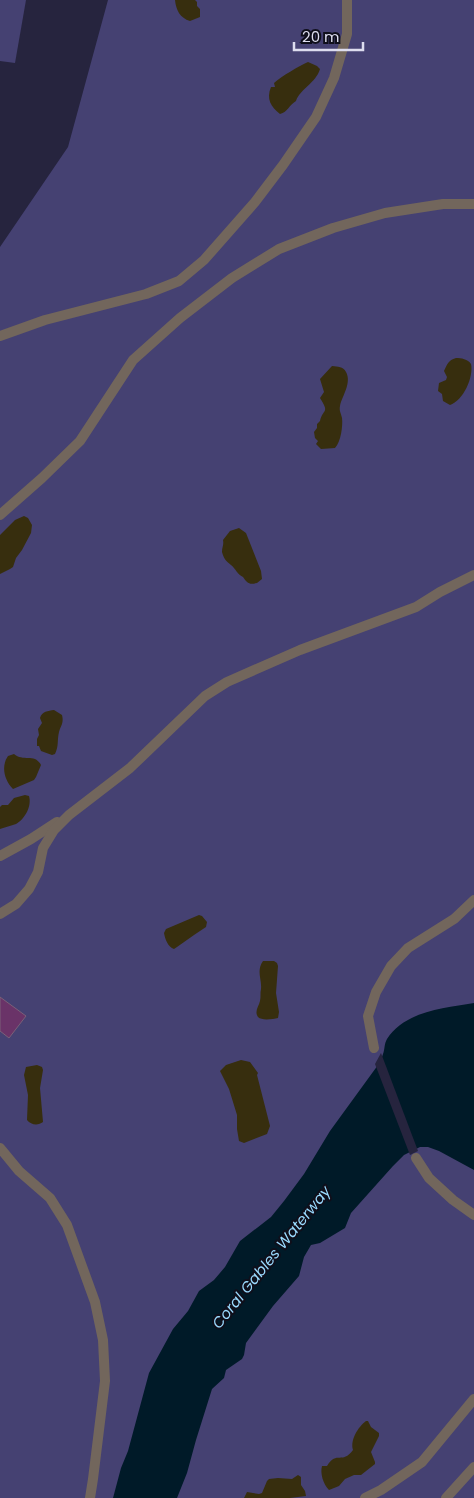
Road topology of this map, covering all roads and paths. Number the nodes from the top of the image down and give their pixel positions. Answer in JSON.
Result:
{"nodes":[{"id":1,"x":347,"y":0,"type":"edge"},
{"id":2,"x":474,"y":204,"type":"edge"},
{"id":3,"x":0,"y":336,"type":"edge"},
{"id":4,"x":0,"y":515,"type":"edge"},
{"id":5,"x":474,"y":575,"type":"edge"},
{"id":6,"x":69,"y":815,"type":"junction"},
{"id":7,"x":0,"y":856,"type":"edge"},
{"id":8,"x":474,"y":900,"type":"edge"},
{"id":9,"x":0,"y":914,"type":"edge"},
{"id":10,"x":374,"y":1048,"type":"dead end"},
{"id":11,"x":0,"y":1148,"type":"edge"},
{"id":12,"x":416,"y":1158,"type":"dead end"},
{"id":13,"x":474,"y":1216,"type":"edge"},
{"id":14,"x":474,"y":1399,"type":"edge"},
{"id":15,"x":474,"y":1467,"type":"edge"},
{"id":16,"x":90,"y":1498,"type":"edge"},
{"id":17,"x":365,"y":1498,"type":"edge"},
{"id":18,"x":446,"y":1498,"type":"edge"}],
"edges":[{"from":1,"to":3,"type":"lane"},
{"from":2,"to":4,"type":"lane"},
{"from":5,"to":6,"type":"lane"},
{"from":6,"to":7,"type":"lane"},
{"from":6,"to":9,"type":"lane"},
{"from":8,"to":10,"type":"lane"},
{"from":11,"to":16,"type":"lane"},
{"from":12,"to":13,"type":"lane"},
{"from":14,"to":17,"type":"lane"},
{"from":15,"to":18,"type":"lane"}]}
